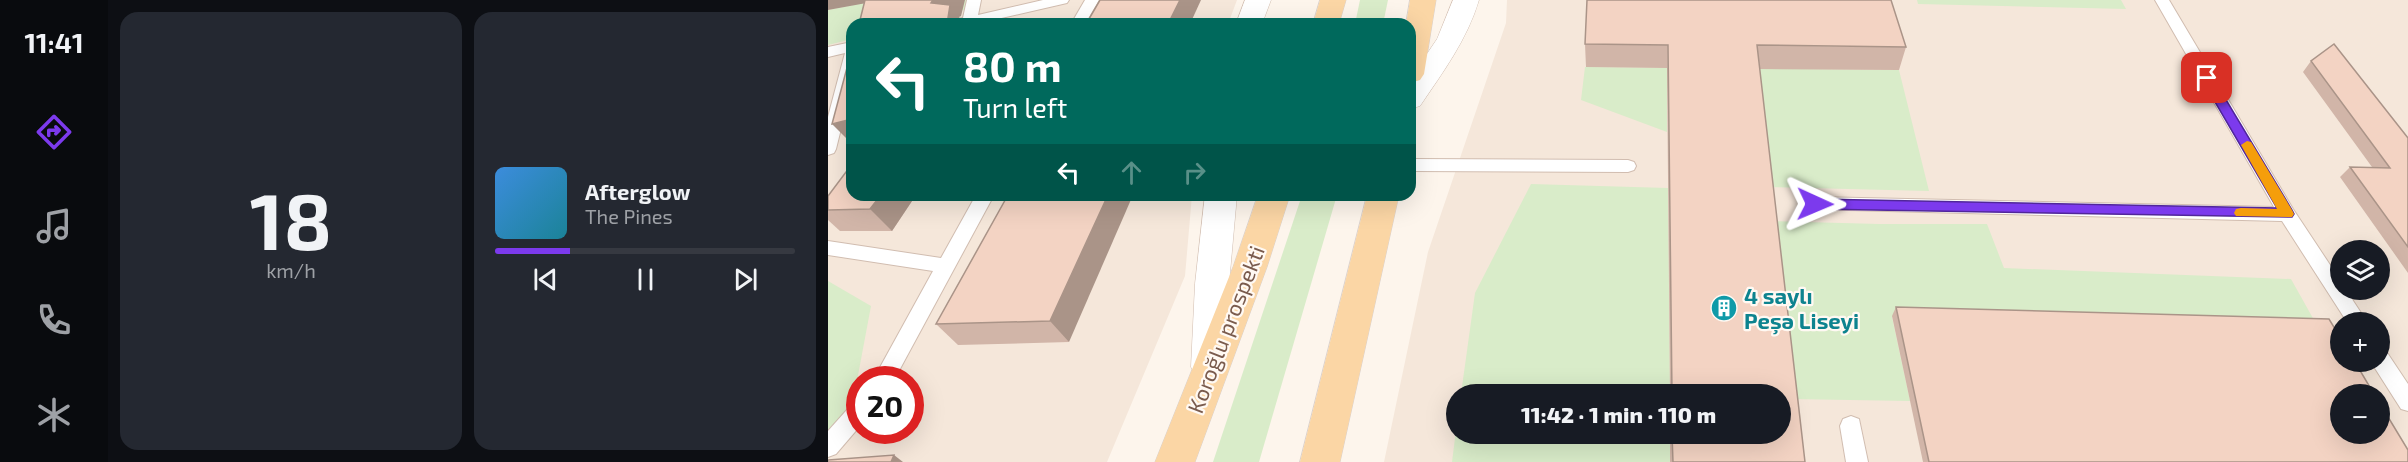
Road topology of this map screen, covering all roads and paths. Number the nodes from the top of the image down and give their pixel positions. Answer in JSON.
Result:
{"nodes":[{"id":1,"x":974,"y":0,"type":"edge"},
{"id":2,"x":1062,"y":0,"type":"edge"},
{"id":3,"x":1092,"y":0,"type":"edge"},
{"id":4,"x":1258,"y":0,"type":"edge"},
{"id":5,"x":1333,"y":0,"type":"edge"},
{"id":6,"x":1423,"y":0,"type":"edge"},
{"id":7,"x":1466,"y":0,"type":"edge"},
{"id":8,"x":2162,"y":0,"type":"edge"},
{"id":9,"x":965,"y":18,"type":"edge"},
{"id":10,"x":981,"y":18,"type":"edge"},
{"id":11,"x":1082,"y":18,"type":"edge"},
{"id":12,"x":1251,"y":18,"type":"edge"},
{"id":13,"x":1328,"y":18,"type":"edge"},
{"id":14,"x":1416,"y":40,"type":"edge"},
{"id":15,"x":846,"y":48,"type":"edge"},
{"id":16,"x":828,"y":52,"type":"edge"},
{"id":17,"x":846,"y":77,"type":"edge"},
{"id":18,"x":1416,"y":91,"type":"edge"},
{"id":19,"x":828,"y":149,"type":"edge"},
{"id":20,"x":1416,"y":165,"type":"edge"},
{"id":21,"x":1628,"y":166,"type":"dead end"},
{"id":22,"x":982,"y":201,"type":"edge"},
{"id":23,"x":1220,"y":201,"type":"edge"},
{"id":24,"x":1272,"y":201,"type":"edge"},
{"id":25,"x":1382,"y":201,"type":"edge"},
{"id":26,"x":1815,"y":204,"type":"dead end"},
{"id":27,"x":2287,"y":214,"type":"junction"},
{"id":28,"x":828,"y":248,"type":"edge"},
{"id":29,"x":946,"y":266,"type":"junction"},
{"id":30,"x":2351,"y":312,"type":"edge"},
{"id":31,"x":891,"y":366,"type":"edge"},
{"id":32,"x":1210,"y":369,"type":"junction"},
{"id":33,"x":2389,"y":372,"type":"edge"},
{"id":34,"x":2408,"y":402,"type":"edge"},
{"id":35,"x":846,"y":426,"type":"edge"},
{"id":36,"x":1851,"y":426,"type":"dead end"},
{"id":37,"x":828,"y":447,"type":"edge"},
{"id":38,"x":1175,"y":462,"type":"edge"},
{"id":39,"x":1320,"y":462,"type":"edge"},
{"id":40,"x":1857,"y":462,"type":"edge"}],
"edges":[{"from":1,"to":9,"type":"lane"},
{"from":2,"to":10,"type":"lane"},
{"from":3,"to":11,"type":"lane"},
{"from":4,"to":12,"type":"street"},
{"from":5,"to":13,"type":"main road"},
{"from":6,"to":14,"type":"main road"},
{"from":7,"to":18,"type":"street"},
{"from":8,"to":27,"type":"lane"},
{"from":15,"to":16,"type":"lane"},
{"from":17,"to":19,"type":"lane"},
{"from":20,"to":21,"type":"lane"},
{"from":22,"to":29,"type":"lane"},
{"from":23,"to":32,"type":"street"},
{"from":24,"to":32,"type":"main road","name":"Koroğlu prospekti"},
{"from":25,"to":39,"type":"main road"},
{"from":26,"to":27,"type":"lane"},
{"from":27,"to":30,"type":"lane"},
{"from":28,"to":29,"type":"lane"},
{"from":29,"to":31,"type":"lane"},
{"from":32,"to":38,"type":"main road","name":"Koroğlu prospekti"},
{"from":33,"to":34,"type":"lane"},
{"from":35,"to":37,"type":"lane"},
{"from":36,"to":40,"type":"lane"}]}
